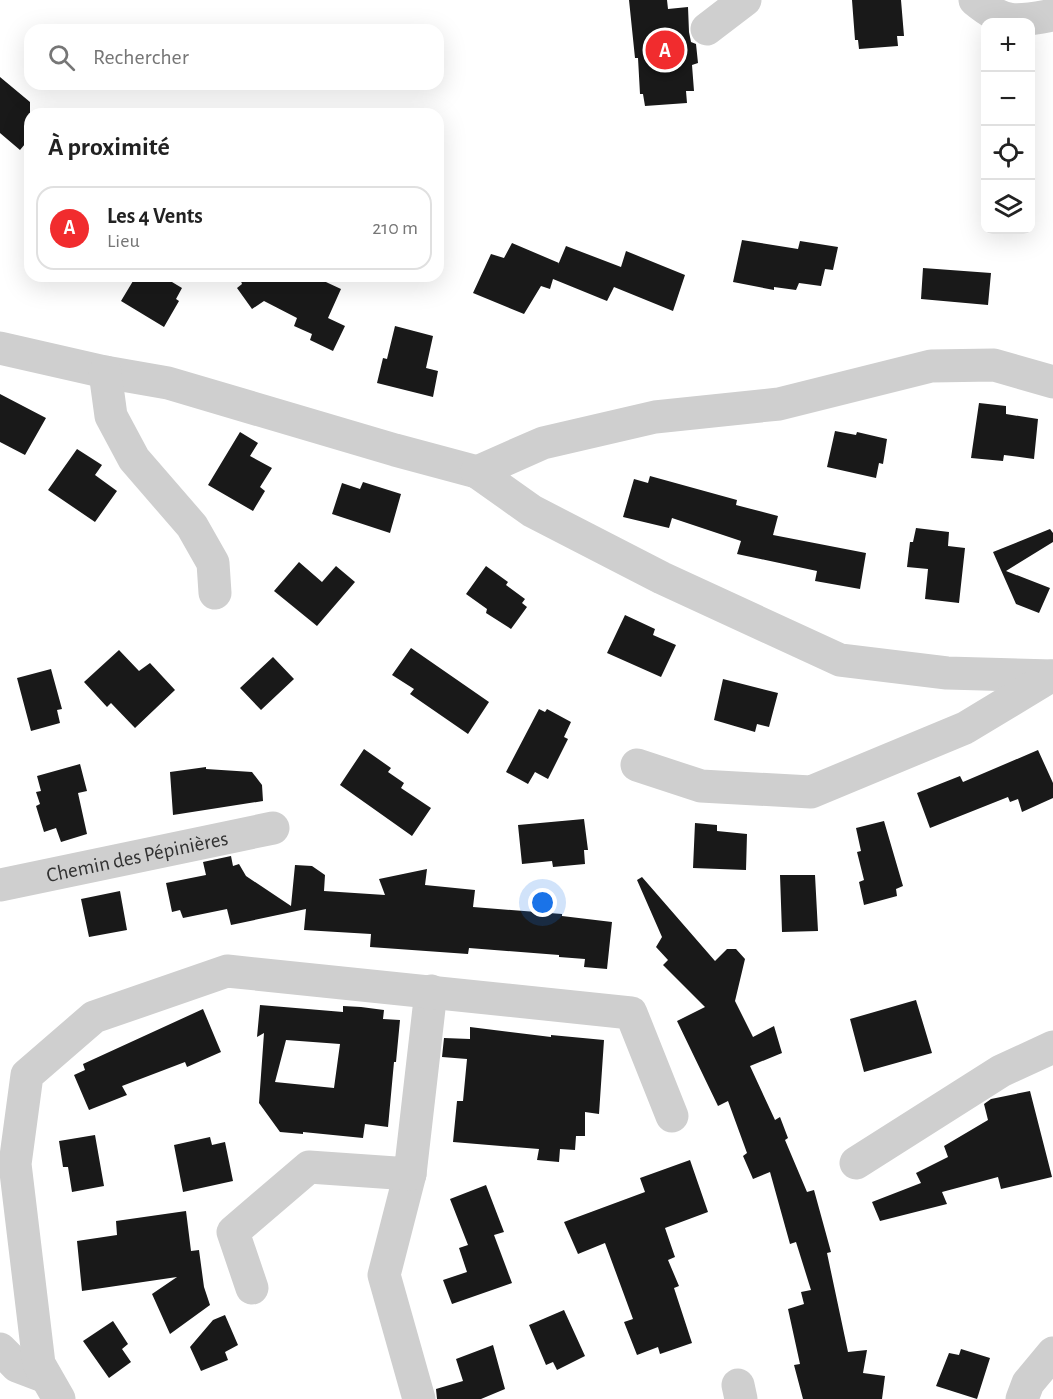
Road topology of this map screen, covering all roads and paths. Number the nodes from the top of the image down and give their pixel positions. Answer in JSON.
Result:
{"nodes":[{"id":1,"x":745,"y":0,"type":"edge"},
{"id":2,"x":975,"y":0,"type":"edge"},
{"id":3,"x":1053,"y":15,"type":"edge"},
{"id":4,"x":707,"y":29,"type":"dead end"},
{"id":5,"x":0,"y":348,"type":"edge"},
{"id":6,"x":105,"y":372,"type":"junction"},
{"id":7,"x":1053,"y":382,"type":"edge"},
{"id":8,"x":477,"y":472,"type":"junction"},
{"id":9,"x":215,"y":592,"type":"dead end"},
{"id":10,"x":1052,"y":676,"type":"edge"},
{"id":11,"x":637,"y":765,"type":"dead end"},
{"id":12,"x":273,"y":828,"type":"dead end"},
{"id":13,"x":0,"y":885,"type":"edge"},
{"id":14,"x":431,"y":991,"type":"junction"},
{"id":15,"x":1053,"y":1047,"type":"edge"},
{"id":16,"x":672,"y":1116,"type":"dead end"},
{"id":17,"x":856,"y":1163,"type":"dead end"},
{"id":18,"x":410,"y":1174,"type":"junction"},
{"id":19,"x":252,"y":1288,"type":"dead end"},
{"id":20,"x":0,"y":1349,"type":"edge"},
{"id":21,"x":1053,"y":1353,"type":"edge"},
{"id":22,"x":52,"y":1388,"type":"edge"},
{"id":23,"x":419,"y":1399,"type":"edge"},
{"id":24,"x":1022,"y":1399,"type":"edge"}],
"edges":[{"from":1,"to":4,"type":"street"},
{"from":2,"to":3,"type":"street"},
{"from":5,"to":6,"type":"street"},
{"from":6,"to":8,"type":"street"},
{"from":6,"to":9,"type":"street"},
{"from":7,"to":8,"type":"street"},
{"from":8,"to":10,"type":"street"},
{"from":10,"to":11,"type":"street"},
{"from":12,"to":13,"type":"street","name":"Chemin des Pépinières"},
{"from":14,"to":16,"type":"street"},
{"from":14,"to":18,"type":"street"},
{"from":14,"to":22,"type":"street"},
{"from":15,"to":17,"type":"street"},
{"from":18,"to":19,"type":"street"},
{"from":18,"to":23,"type":"street"},
{"from":20,"to":22,"type":"street"},
{"from":21,"to":24,"type":"street"}]}
